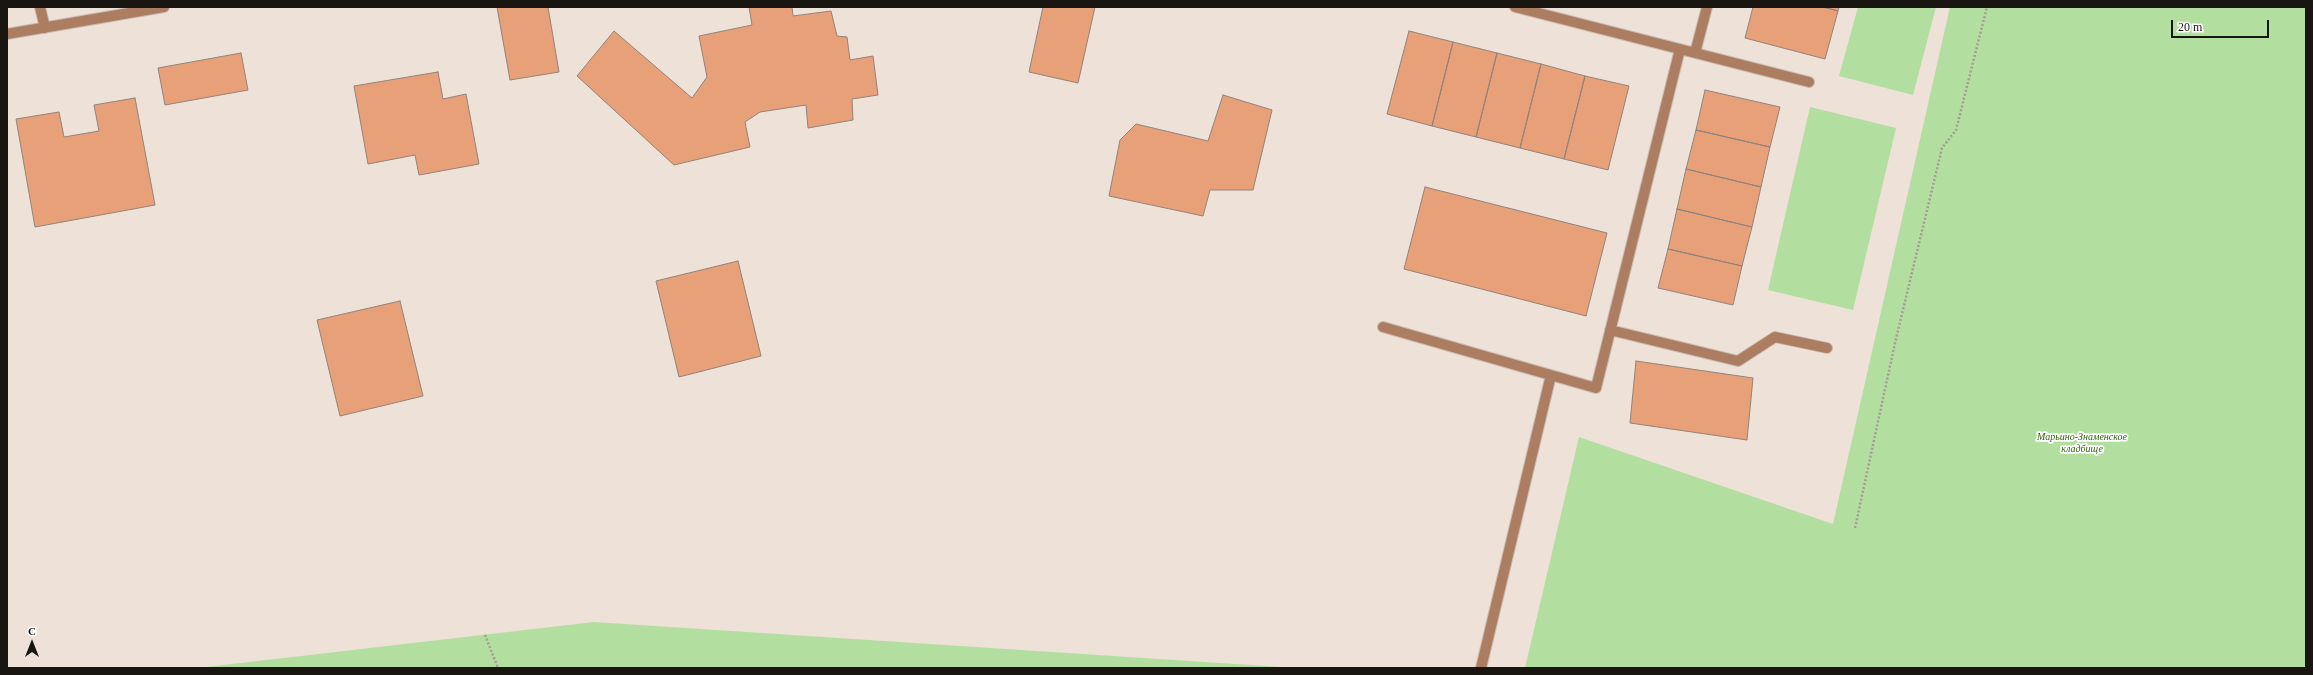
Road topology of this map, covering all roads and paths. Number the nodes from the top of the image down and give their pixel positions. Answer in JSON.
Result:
{"nodes":[{"id":1,"x":40,"y":7,"type":"edge"},
{"id":2,"x":164,"y":7,"type":"edge"},
{"id":3,"x":1515,"y":7,"type":"edge"},
{"id":4,"x":1707,"y":7,"type":"edge"},
{"id":5,"x":1987,"y":7,"type":"edge"},
{"id":6,"x":45,"y":28,"type":"junction"},
{"id":7,"x":7,"y":34,"type":"edge"},
{"id":8,"x":1680,"y":49,"type":"junction"},
{"id":9,"x":1695,"y":53,"type":"junction"},
{"id":10,"x":1809,"y":82,"type":"dead end"},
{"id":11,"x":1383,"y":327,"type":"dead end"},
{"id":12,"x":1610,"y":330,"type":"junction"},
{"id":13,"x":1827,"y":348,"type":"dead end"},
{"id":14,"x":1551,"y":375,"type":"junction"},
{"id":15,"x":1855,"y":528,"type":"dead end"},
{"id":16,"x":485,"y":634,"type":"dead end"},
{"id":17,"x":498,"y":668,"type":"edge"},
{"id":18,"x":1481,"y":668,"type":"edge"}],
"edges":[{"from":1,"to":6,"type":"street"},
{"from":2,"to":6,"type":"street"},
{"from":3,"to":8,"type":"street"},
{"from":4,"to":9,"type":"street"},
{"from":5,"to":15,"type":"path"},
{"from":6,"to":7,"type":"street"},
{"from":8,"to":9,"type":"street"},
{"from":8,"to":12,"type":"street"},
{"from":9,"to":10,"type":"street"},
{"from":11,"to":14,"type":"street"},
{"from":12,"to":13,"type":"street"},
{"from":12,"to":14,"type":"street"},
{"from":14,"to":18,"type":"street"},
{"from":16,"to":17,"type":"path"}]}
